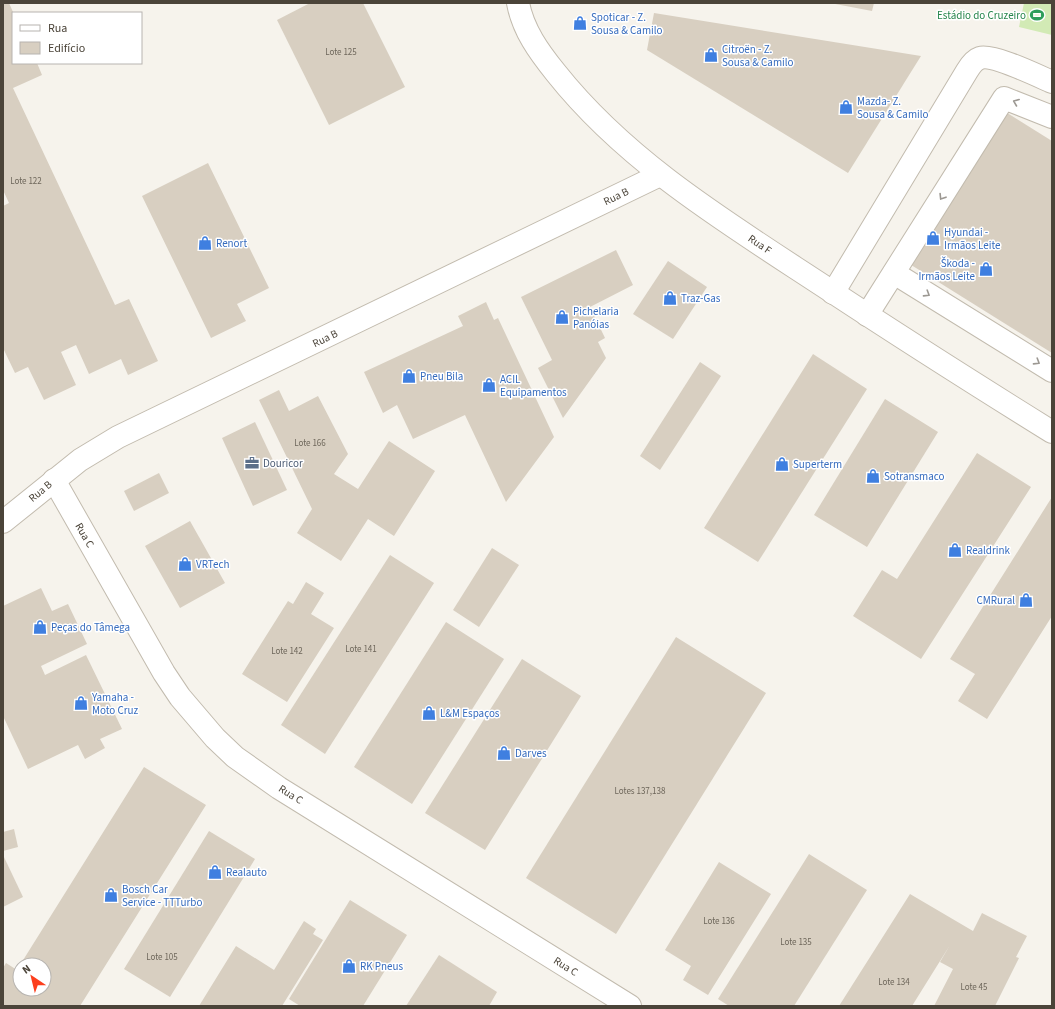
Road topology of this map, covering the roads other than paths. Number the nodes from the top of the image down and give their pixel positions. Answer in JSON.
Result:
{"nodes":[{"id":1,"x":518,"y":3,"type":"edge"},
{"id":2,"x":1052,"y":82,"type":"edge"},
{"id":3,"x":1052,"y":117,"type":"edge"},
{"id":4,"x":660,"y":175,"type":"junction"},
{"id":5,"x":894,"y":274,"type":"junction"},
{"id":6,"x":833,"y":293,"type":"junction"},
{"id":7,"x":867,"y":316,"type":"junction"},
{"id":8,"x":1052,"y":371,"type":"edge"},
{"id":9,"x":1050,"y":426,"type":"edge"},
{"id":10,"x":54,"y":480,"type":"junction"},
{"id":11,"x":3,"y":522,"type":"edge"},
{"id":12,"x":630,"y":1006,"type":"edge"}],
"edges":[{"from":1,"to":4,"type":"street","name":"Rua F"},
{"from":2,"to":6,"type":"street"},
{"from":3,"to":5,"type":"street","one_way":true},
{"from":4,"to":6,"type":"street","name":"Rua F"},
{"from":4,"to":10,"type":"street","name":"Rua B"},
{"from":5,"to":7,"type":"street"},
{"from":5,"to":8,"type":"street","one_way":true},
{"from":6,"to":7,"type":"street","name":"Rua F"},
{"from":7,"to":9,"type":"street","name":"Rua F"},
{"from":10,"to":11,"type":"street","name":"Rua B"},
{"from":10,"to":12,"type":"street","name":"Rua C"}]}
